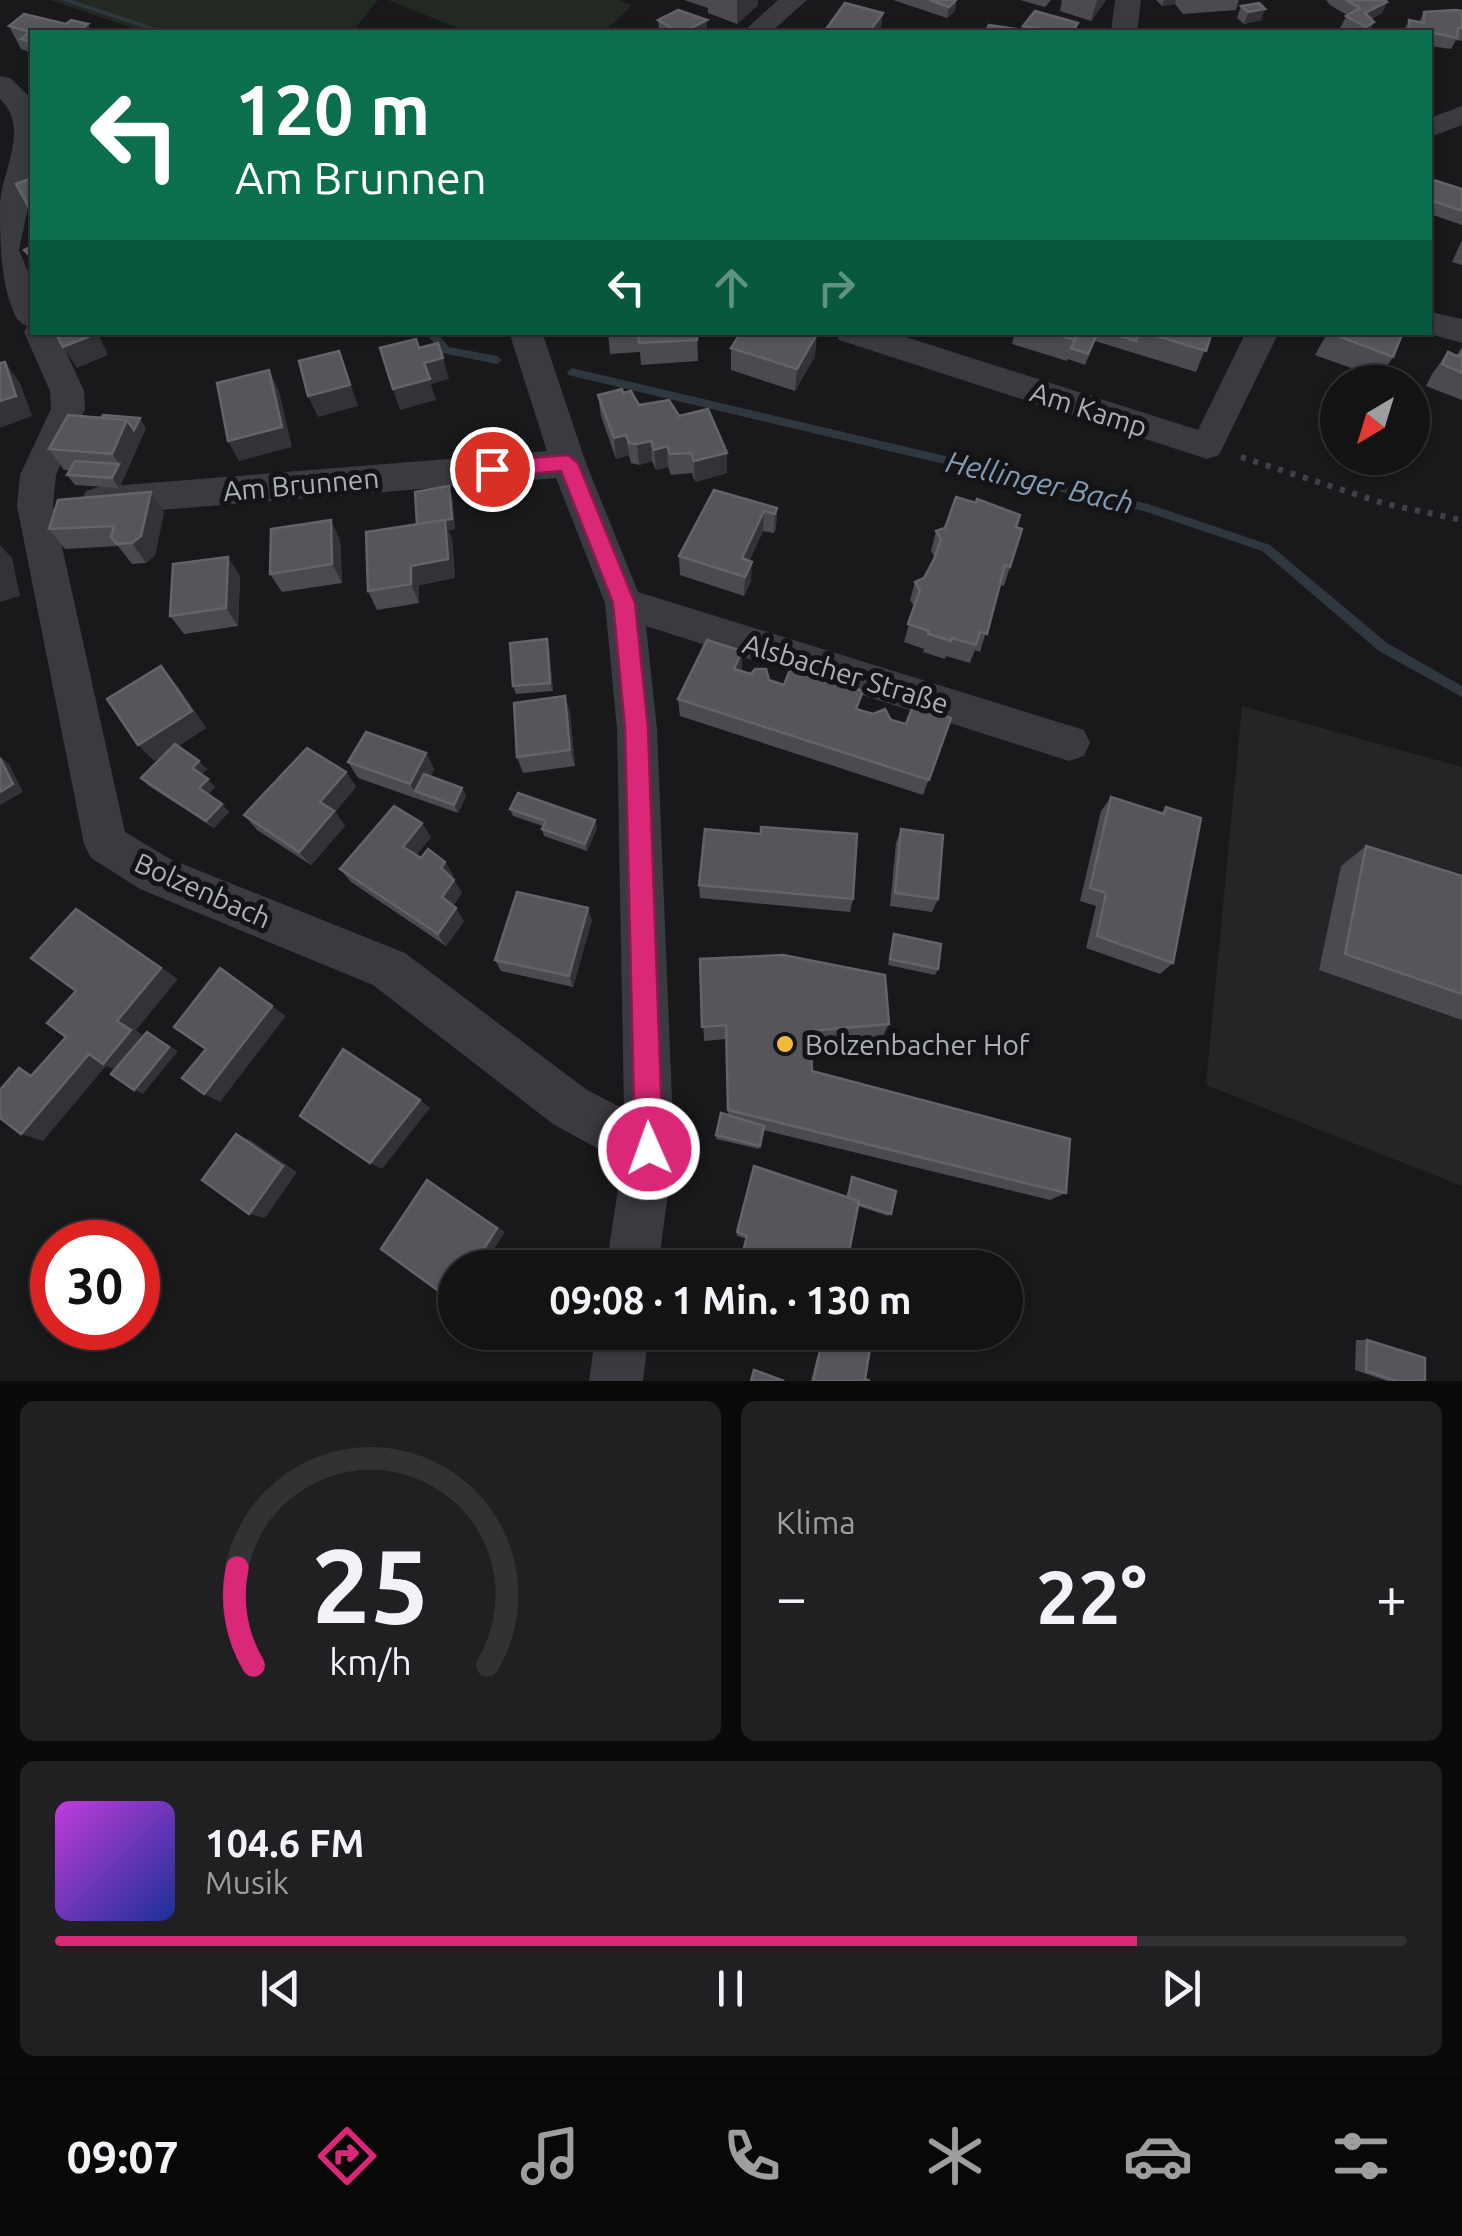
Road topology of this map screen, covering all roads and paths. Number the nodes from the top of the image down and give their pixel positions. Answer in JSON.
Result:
{"nodes":[{"id":1,"x":794,"y":0,"type":"edge"},
{"id":2,"x":1128,"y":0,"type":"edge"},
{"id":3,"x":758,"y":30,"type":"edge"},
{"id":4,"x":1124,"y":30,"type":"edge"},
{"id":5,"x":0,"y":72,"type":"edge"},
{"id":6,"x":30,"y":81,"type":"edge"},
{"id":7,"x":0,"y":84,"type":"edge"},
{"id":8,"x":1462,"y":115,"type":"edge"},
{"id":9,"x":1432,"y":127,"type":"edge"},
{"id":10,"x":30,"y":311,"type":"edge"},
{"id":11,"x":1432,"y":324,"type":"edge"},
{"id":12,"x":1462,"y":332,"type":"edge"},
{"id":13,"x":41,"y":335,"type":"edge"},
{"id":14,"x":526,"y":335,"type":"edge"},
{"id":15,"x":860,"y":335,"type":"edge"},
{"id":16,"x":1262,"y":335,"type":"edge"},
{"id":17,"x":1206,"y":446,"type":"junction"},
{"id":18,"x":568,"y":463,"type":"junction"},
{"id":19,"x":35,"y":506,"type":"junction"},
{"id":20,"x":1462,"y":520,"type":"edge"},
{"id":21,"x":624,"y":603,"type":"junction"},
{"id":22,"x":1069,"y":743,"type":"dead end"},
{"id":23,"x":649,"y":1149,"type":"junction"},
{"id":24,"x":635,"y":1250,"type":"edge"},
{"id":25,"x":620,"y":1350,"type":"edge"},
{"id":26,"x":616,"y":1381,"type":"edge"}],
"edges":[{"from":1,"to":3,"type":"street"},
{"from":2,"to":4,"type":"street"},
{"from":5,"to":6,"type":"street"},
{"from":7,"to":10,"type":"street"},
{"from":8,"to":9,"type":"street"},
{"from":11,"to":12,"type":"street"},
{"from":13,"to":19,"type":"street","name":"Bolzenbach"},
{"from":14,"to":18,"type":"street"},
{"from":15,"to":17,"type":"street","name":"Am Kamp"},
{"from":16,"to":17,"type":"street"},
{"from":17,"to":20,"type":"path"},
{"from":18,"to":19,"type":"street","name":"Am Brunnen"},
{"from":18,"to":21,"type":"street"},
{"from":19,"to":23,"type":"street","name":"Bolzenbach"},
{"from":21,"to":22,"type":"street","name":"Alsbacher Straße"},
{"from":21,"to":23,"type":"street"},
{"from":23,"to":24,"type":"street"},
{"from":25,"to":26,"type":"street"}]}
